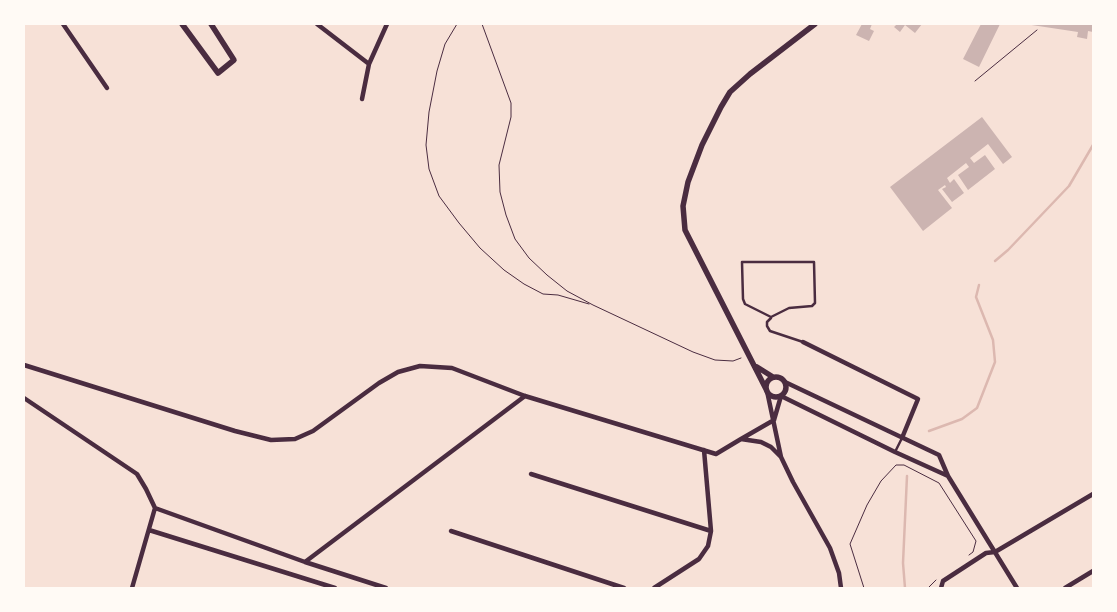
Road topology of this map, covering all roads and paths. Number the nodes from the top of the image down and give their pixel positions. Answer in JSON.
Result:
{"nodes":[{"id":1,"x":63,"y":24,"type":"edge"},
{"id":2,"x":182,"y":24,"type":"edge"},
{"id":3,"x":211,"y":24,"type":"edge"},
{"id":4,"x":318,"y":24,"type":"edge"},
{"id":5,"x":387,"y":24,"type":"edge"},
{"id":6,"x":457,"y":24,"type":"edge"},
{"id":7,"x":482,"y":24,"type":"edge"},
{"id":8,"x":815,"y":24,"type":"edge"},
{"id":9,"x":1037,"y":30,"type":"dead end"},
{"id":10,"x":369,"y":64,"type":"junction"},
{"id":11,"x":975,"y":81,"type":"dead end"},
{"id":12,"x":107,"y":88,"type":"dead end"},
{"id":13,"x":362,"y":99,"type":"dead end"},
{"id":14,"x":593,"y":305,"type":"junction"},
{"id":15,"x":771,"y":317,"type":"junction"},
{"id":16,"x":803,"y":342,"type":"joint"},
{"id":17,"x":749,"y":355,"type":"junction"},
{"id":18,"x":24,"y":365,"type":"edge"},
{"id":19,"x":755,"y":366,"type":"junction"},
{"id":20,"x":774,"y":377,"type":"junction"},
{"id":21,"x":785,"y":382,"type":"junction"},
{"id":22,"x":767,"y":391,"type":"junction"},
{"id":23,"x":525,"y":396,"type":"junction"},
{"id":24,"x":780,"y":396,"type":"junction"},
{"id":25,"x":24,"y":398,"type":"edge"},
{"id":26,"x":774,"y":420,"type":"junction"},
{"id":27,"x":902,"y":438,"type":"junction"},
{"id":28,"x":740,"y":439,"type":"junction"},
{"id":29,"x":704,"y":450,"type":"junction"},
{"id":30,"x":895,"y":452,"type":"junction"},
{"id":31,"x":781,"y":457,"type":"junction"},
{"id":32,"x":531,"y":474,"type":"dead end"},
{"id":33,"x":948,"y":476,"type":"junction"},
{"id":34,"x":1093,"y":494,"type":"edge"},
{"id":35,"x":155,"y":508,"type":"junction"},
{"id":36,"x":149,"y":530,"type":"junction"},
{"id":37,"x":451,"y":531,"type":"dead end"},
{"id":38,"x":711,"y":531,"type":"junction"},
{"id":39,"x":995,"y":552,"type":"junction"},
{"id":40,"x":966,"y":558,"type":"dead end"},
{"id":41,"x":305,"y":562,"type":"junction"},
{"id":42,"x":1093,"y":571,"type":"edge"},
{"id":43,"x":941,"y":576,"type":"dead end"},
{"id":44,"x":941,"y":587,"type":"edge"},
{"id":45,"x":132,"y":588,"type":"edge"},
{"id":46,"x":335,"y":588,"type":"edge"},
{"id":47,"x":386,"y":588,"type":"edge"},
{"id":48,"x":624,"y":588,"type":"edge"},
{"id":49,"x":654,"y":588,"type":"edge"},
{"id":50,"x":842,"y":588,"type":"edge"},
{"id":51,"x":864,"y":588,"type":"edge"},
{"id":52,"x":928,"y":588,"type":"edge"},
{"id":53,"x":1017,"y":588,"type":"edge"},
{"id":54,"x":1064,"y":588,"type":"edge"}],
"edges":[{"from":1,"to":12,"type":"street"},
{"from":2,"to":3,"type":"street"},
{"from":4,"to":10,"type":"street"},
{"from":5,"to":10,"type":"street"},
{"from":6,"to":14,"type":"path"},
{"from":7,"to":14,"type":"path"},
{"from":8,"to":17,"type":"street"},
{"from":9,"to":11,"type":"path"},
{"from":10,"to":13,"type":"street"},
{"from":14,"to":17,"type":"path"},
{"from":15,"to":15,"type":"lane"},
{"from":15,"to":16,"type":"lane"},
{"from":16,"to":27,"type":"street"},
{"from":17,"to":19,"type":"street"},
{"from":18,"to":23,"type":"street"},
{"from":19,"to":20,"type":"street"},
{"from":19,"to":22,"type":"street"},
{"from":20,"to":21,"type":"street"},
{"from":20,"to":22,"type":"street"},
{"from":21,"to":24,"type":"street"},
{"from":21,"to":27,"type":"street"},
{"from":22,"to":24,"type":"street"},
{"from":22,"to":26,"type":"street"},
{"from":23,"to":29,"type":"street"},
{"from":23,"to":41,"type":"street"},
{"from":24,"to":26,"type":"street"},
{"from":24,"to":30,"type":"street"},
{"from":25,"to":35,"type":"street"},
{"from":26,"to":28,"type":"street"},
{"from":26,"to":31,"type":"street"},
{"from":27,"to":30,"type":"lane"},
{"from":27,"to":33,"type":"street"},
{"from":28,"to":29,"type":"street"},
{"from":28,"to":31,"type":"street"},
{"from":29,"to":38,"type":"street"},
{"from":30,"to":33,"type":"street"},
{"from":31,"to":50,"type":"street"},
{"from":32,"to":38,"type":"street"},
{"from":33,"to":39,"type":"street"},
{"from":34,"to":39,"type":"street"},
{"from":35,"to":36,"type":"street"},
{"from":35,"to":41,"type":"street"},
{"from":36,"to":45,"type":"street"},
{"from":36,"to":46,"type":"street"},
{"from":37,"to":48,"type":"street"},
{"from":38,"to":49,"type":"street"},
{"from":39,"to":44,"type":"street"},
{"from":39,"to":53,"type":"street"},
{"from":40,"to":51,"type":"path"},
{"from":41,"to":47,"type":"street"},
{"from":42,"to":54,"type":"street"},
{"from":43,"to":52,"type":"path"}]}
